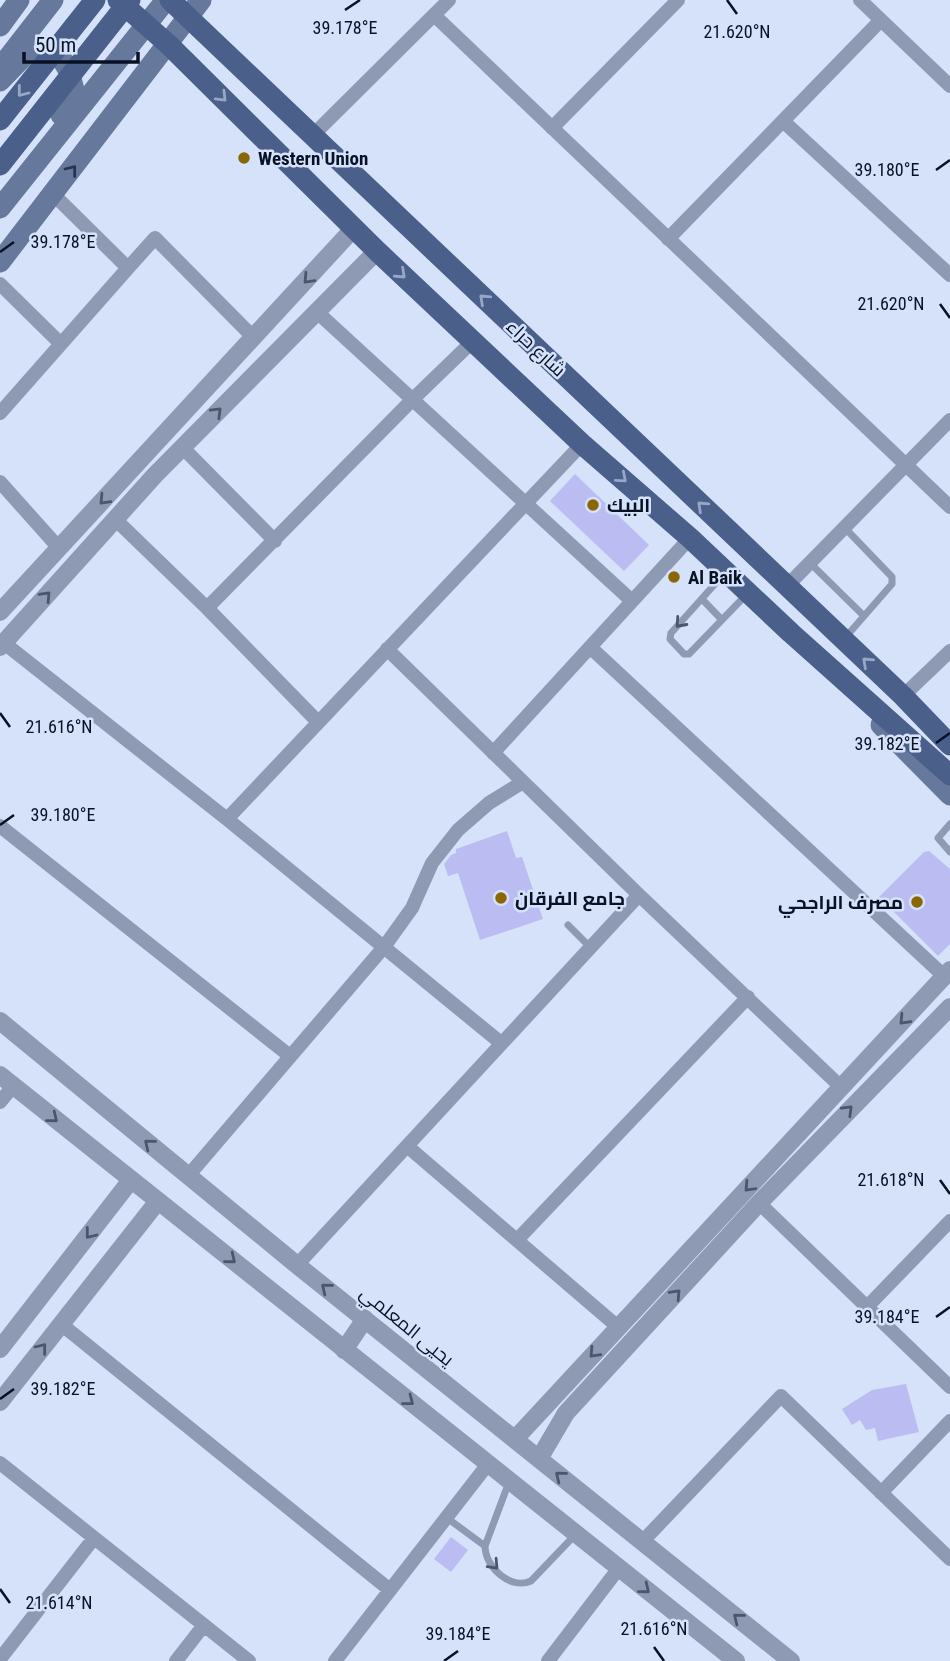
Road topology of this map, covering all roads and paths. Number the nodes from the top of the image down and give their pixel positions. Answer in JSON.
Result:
{"nodes":[{"id":1,"x":19,"y":0,"type":"edge"},
{"id":2,"x":53,"y":0,"type":"edge"},
{"id":3,"x":95,"y":0,"type":"edge"},
{"id":4,"x":118,"y":0,"type":"edge"},
{"id":5,"x":130,"y":0,"type":"edge"},
{"id":6,"x":168,"y":0,"type":"edge"},
{"id":7,"x":201,"y":0,"type":"edge"},
{"id":8,"x":449,"y":0,"type":"edge"},
{"id":9,"x":678,"y":0,"type":"edge"},
{"id":10,"x":860,"y":0,"type":"edge"},
{"id":11,"x":434,"y":15,"type":"junction"},
{"id":12,"x":187,"y":18,"type":"junction"},
{"id":13,"x":881,"y":20,"type":"junction"},
{"id":14,"x":146,"y":25,"type":"junction"},
{"id":15,"x":0,"y":26,"type":"edge"},
{"id":16,"x":169,"y":45,"type":"junction"},
{"id":17,"x":0,"y":68,"type":"edge"},
{"id":18,"x":0,"y":81,"type":"edge"},
{"id":19,"x":950,"y":86,"type":"edge"},
{"id":20,"x":0,"y":120,"type":"edge"},
{"id":21,"x":783,"y":121,"type":"junction"},
{"id":22,"x":552,"y":128,"type":"junction"},
{"id":23,"x":312,"y":136,"type":"junction"},
{"id":24,"x":0,"y":165,"type":"edge"},
{"id":25,"x":53,"y":194,"type":"junction"},
{"id":26,"x":4,"y":204,"type":"edge"},
{"id":27,"x":355,"y":229,"type":"junction"},
{"id":28,"x":668,"y":239,"type":"junction"},
{"id":29,"x":377,"y":251,"type":"junction"},
{"id":30,"x":0,"y":262,"type":"edge"},
{"id":31,"x":128,"y":268,"type":"junction"},
{"id":32,"x":950,"y":275,"type":"edge"},
{"id":33,"x":0,"y":284,"type":"edge"},
{"id":34,"x":316,"y":311,"type":"junction"},
{"id":35,"x":254,"y":338,"type":"junction"},
{"id":36,"x":473,"y":341,"type":"junction"},
{"id":37,"x":61,"y":344,"type":"junction"},
{"id":38,"x":412,"y":399,"type":"junction"},
{"id":39,"x":0,"y":413,"type":"edge"},
{"id":40,"x":950,"y":420,"type":"edge"},
{"id":41,"x":582,"y":444,"type":"junction"},
{"id":42,"x":182,"y":447,"type":"junction"},
{"id":43,"x":138,"y":463,"type":"junction"},
{"id":44,"x":906,"y":465,"type":"junction"},
{"id":45,"x":155,"y":475,"type":"junction"},
{"id":46,"x":0,"y":482,"type":"edge"},
{"id":47,"x":527,"y":503,"type":"junction"},
{"id":48,"x":950,"y":507,"type":"edge"},
{"id":49,"x":116,"y":520,"type":"junction"},
{"id":50,"x":844,"y":527,"type":"junction"},
{"id":51,"x":690,"y":538,"type":"junction"},
{"id":52,"x":275,"y":541,"type":"junction"},
{"id":53,"x":59,"y":548,"type":"junction"},
{"id":54,"x":810,"y":562,"type":"junction"},
{"id":55,"x":726,"y":572,"type":"junction"},
{"id":56,"x":786,"y":586,"type":"junction"},
{"id":57,"x":748,"y":593,"type":"junction"},
{"id":58,"x":702,"y":599,"type":"junction"},
{"id":59,"x":632,"y":601,"type":"junction"},
{"id":60,"x":207,"y":608,"type":"junction"},
{"id":61,"x":0,"y":612,"type":"edge"},
{"id":62,"x":864,"y":616,"type":"junction"},
{"id":63,"x":722,"y":620,"type":"junction"},
{"id":64,"x":791,"y":633,"type":"junction"},
{"id":65,"x":844,"y":640,"type":"junction"},
{"id":66,"x":2,"y":645,"type":"edge"},
{"id":67,"x":590,"y":646,"type":"junction"},
{"id":68,"x":387,"y":649,"type":"junction"},
{"id":69,"x":950,"y":651,"type":"edge"},
{"id":70,"x":903,"y":696,"type":"junction"},
{"id":71,"x":318,"y":722,"type":"junction"},
{"id":72,"x":950,"y":732,"type":"edge"},
{"id":73,"x":950,"y":745,"type":"edge"},
{"id":74,"x":493,"y":752,"type":"junction"},
{"id":75,"x":950,"y":775,"type":"edge"},
{"id":76,"x":523,"y":782,"type":"junction"},
{"id":77,"x":950,"y":795,"type":"edge"},
{"id":78,"x":227,"y":819,"type":"junction"},
{"id":79,"x":950,"y":824,"type":"edge"},
{"id":80,"x":0,"y":826,"type":"edge"},
{"id":81,"x":950,"y":852,"type":"edge"},
{"id":82,"x":639,"y":895,"type":"junction"},
{"id":83,"x":568,"y":925,"type":"dead end"},
{"id":84,"x":384,"y":947,"type":"junction"},
{"id":85,"x":590,"y":947,"type":"junction"},
{"id":86,"x":947,"y":973,"type":"edge"},
{"id":87,"x":748,"y":997,"type":"junction"},
{"id":88,"x":950,"y":1007,"type":"edge"},
{"id":89,"x":0,"y":1021,"type":"edge"},
{"id":90,"x":502,"y":1043,"type":"junction"},
{"id":91,"x":290,"y":1056,"type":"junction"},
{"id":92,"x":7,"y":1080,"type":"edge"},
{"id":93,"x":841,"y":1087,"type":"junction"},
{"id":94,"x":0,"y":1102,"type":"edge"},
{"id":95,"x":812,"y":1118,"type":"junction"},
{"id":96,"x":825,"y":1133,"type":"junction"},
{"id":97,"x":407,"y":1146,"type":"junction"},
{"id":98,"x":188,"y":1176,"type":"junction"},
{"id":99,"x":131,"y":1180,"type":"junction"},
{"id":100,"x":158,"y":1201,"type":"junction"},
{"id":101,"x":759,"y":1203,"type":"junction"},
{"id":102,"x":950,"y":1221,"type":"edge"},
{"id":103,"x":517,"y":1240,"type":"junction"},
{"id":104,"x":297,"y":1265,"type":"junction"},
{"id":105,"x":866,"y":1308,"type":"junction"},
{"id":106,"x":365,"y":1319,"type":"junction"},
{"id":107,"x":61,"y":1324,"type":"junction"},
{"id":108,"x":618,"y":1327,"type":"junction"},
{"id":109,"x":0,"y":1349,"type":"edge"},
{"id":110,"x":344,"y":1350,"type":"junction"},
{"id":111,"x":950,"y":1387,"type":"edge"},
{"id":112,"x":0,"y":1402,"type":"edge"},
{"id":113,"x":544,"y":1407,"type":"junction"},
{"id":114,"x":566,"y":1413,"type":"junction"},
{"id":115,"x":950,"y":1421,"type":"edge"},
{"id":116,"x":514,"y":1439,"type":"junction"},
{"id":117,"x":539,"y":1459,"type":"junction"},
{"id":118,"x":0,"y":1463,"type":"edge"},
{"id":119,"x":488,"y":1464,"type":"junction"},
{"id":120,"x":510,"y":1481,"type":"junction"},
{"id":121,"x":881,"y":1493,"type":"junction"},
{"id":122,"x":446,"y":1518,"type":"junction"},
{"id":123,"x":576,"y":1535,"type":"junction"},
{"id":124,"x":94,"y":1538,"type":"junction"},
{"id":125,"x":642,"y":1542,"type":"junction"},
{"id":126,"x":485,"y":1546,"type":"junction"},
{"id":127,"x":950,"y":1559,"type":"edge"},
{"id":128,"x":619,"y":1568,"type":"junction"},
{"id":129,"x":390,"y":1590,"type":"junction"},
{"id":130,"x":204,"y":1625,"type":"junction"},
{"id":131,"x":0,"y":1659,"type":"edge"},
{"id":132,"x":176,"y":1661,"type":"edge"},
{"id":133,"x":248,"y":1661,"type":"edge"},
{"id":134,"x":335,"y":1661,"type":"edge"},
{"id":135,"x":548,"y":1661,"type":"edge"},
{"id":136,"x":736,"y":1661,"type":"edge"},
{"id":137,"x":791,"y":1661,"type":"edge"}],
"edges":[{"from":1,"to":15,"type":"main road"},
{"from":2,"to":17,"type":"main road"},
{"from":3,"to":20,"type":"main road","one_way":true},
{"from":4,"to":14,"type":"main road","name":"شارع حراء"},
{"from":5,"to":24,"type":"main road"},
{"from":6,"to":12,"type":"main road","name":"شارع حراء"},
{"from":6,"to":14,"type":"main road"},
{"from":7,"to":12,"type":"main road"},
{"from":8,"to":11,"type":"street"},
{"from":9,"to":22,"type":"street"},
{"from":10,"to":13,"type":"street"},
{"from":11,"to":22,"type":"street"},
{"from":11,"to":23,"type":"street"},
{"from":12,"to":16,"type":"main road"},
{"from":12,"to":23,"type":"main road","name":"شارع حراء"},
{"from":13,"to":19,"type":"street"},
{"from":13,"to":21,"type":"street"},
{"from":14,"to":16,"type":"main road","name":"شارع حراء"},
{"from":14,"to":26,"type":"main road"},
{"from":25,"to":16,"type":"main road","one_way":true},
{"from":16,"to":27,"type":"main road","name":"شارع حراء","one_way":true},
{"from":18,"to":26,"type":"main road"},
{"from":21,"to":28,"type":"street"},
{"from":21,"to":32,"type":"street"},
{"from":22,"to":28,"type":"street"},
{"from":56,"to":23,"type":"main road","name":"شارع حراء","one_way":true},
{"from":25,"to":30,"type":"main road"},
{"from":25,"to":31,"type":"street"},
{"from":27,"to":29,"type":"main road","name":"شارع حراء"},
{"from":27,"to":35,"type":"street","one_way":true},
{"from":28,"to":44,"type":"street"},
{"from":29,"to":34,"type":"street"},
{"from":29,"to":36,"type":"main road","name":"شارع حراء","one_way":true},
{"from":31,"to":35,"type":"street"},
{"from":31,"to":37,"type":"street"},
{"from":33,"to":37,"type":"street"},
{"from":34,"to":38,"type":"street"},
{"from":42,"to":34,"type":"street","one_way":true},
{"from":35,"to":43,"type":"street"},
{"from":36,"to":38,"type":"street"},
{"from":36,"to":41,"type":"main road","name":"شارع حراء"},
{"from":37,"to":39,"type":"street"},
{"from":38,"to":47,"type":"street"},
{"from":38,"to":52,"type":"street"},
{"from":40,"to":44,"type":"street"},
{"from":41,"to":47,"type":"street"},
{"from":41,"to":51,"type":"main road","name":"شارع حراء","one_way":true},
{"from":42,"to":45,"type":"street"},
{"from":42,"to":52,"type":"street"},
{"from":43,"to":45,"type":"street"},
{"from":43,"to":53,"type":"street","one_way":true},
{"from":44,"to":48,"type":"street"},
{"from":44,"to":50,"type":"street"},
{"from":45,"to":49,"type":"street"},
{"from":46,"to":53,"type":"street"},
{"from":47,"to":59,"type":"street"},
{"from":47,"to":68,"type":"street"},
{"from":49,"to":60,"type":"street"},
{"from":66,"to":49,"type":"street","one_way":true},
{"from":50,"to":54,"type":"street"},
{"from":50,"to":62,"type":"lane"},
{"from":51,"to":55,"type":"main road","name":"شارع حراء"},
{"from":51,"to":59,"type":"street"},
{"from":52,"to":60,"type":"street"},
{"from":53,"to":61,"type":"street"},
{"from":54,"to":56,"type":"street"},
{"from":54,"to":62,"type":"lane"},
{"from":55,"to":57,"type":"main road","name":"شارع حراء"},
{"from":55,"to":58,"type":"lane"},
{"from":56,"to":65,"type":"main road","name":"شارع حراء"},
{"from":57,"to":63,"type":"lane"},
{"from":57,"to":64,"type":"main road","name":"شارع حراء"},
{"from":58,"to":63,"type":"lane"},
{"from":58,"to":63,"type":"lane","one_way":true},
{"from":59,"to":67,"type":"street"},
{"from":60,"to":71,"type":"street"},
{"from":62,"to":65,"type":"lane"},
{"from":64,"to":75,"type":"main road","name":"شارع حراء"},
{"from":64,"to":77,"type":"main road","name":"شارع حراء"},
{"from":70,"to":65,"type":"main road","name":"شارع حراء","one_way":true},
{"from":66,"to":78,"type":"street"},
{"from":67,"to":74,"type":"street"},
{"from":67,"to":86,"type":"street"},
{"from":68,"to":71,"type":"street"},
{"from":68,"to":74,"type":"street"},
{"from":69,"to":70,"type":"street"},
{"from":70,"to":72,"type":"main road","name":"شارع حراء"},
{"from":70,"to":73,"type":"main road","name":"شارع حراء"},
{"from":71,"to":78,"type":"street"},
{"from":74,"to":76,"type":"street"},
{"from":76,"to":82,"type":"street"},
{"from":76,"to":84,"type":"street"},
{"from":78,"to":84,"type":"street"},
{"from":79,"to":81,"type":"lane"},
{"from":80,"to":91,"type":"street"},
{"from":82,"to":85,"type":"street"},
{"from":82,"to":87,"type":"street"},
{"from":83,"to":85,"type":"lane"},
{"from":84,"to":90,"type":"street"},
{"from":84,"to":91,"type":"street"},
{"from":85,"to":90,"type":"street"},
{"from":86,"to":93,"type":"street","one_way":true},
{"from":87,"to":93,"type":"street"},
{"from":87,"to":103,"type":"street"},
{"from":96,"to":88,"type":"street","one_way":true},
{"from":98,"to":89,"type":"street","name":"يحيى المعلمي","one_way":true},
{"from":90,"to":97,"type":"street"},
{"from":91,"to":98,"type":"street"},
{"from":92,"to":94,"type":"street"},
{"from":92,"to":99,"type":"street","one_way":true},
{"from":93,"to":95,"type":"street"},
{"from":95,"to":96,"type":"street"},
{"from":95,"to":108,"type":"street","one_way":true},
{"from":96,"to":101,"type":"street"},
{"from":97,"to":103,"type":"street"},
{"from":97,"to":104,"type":"street"},
{"from":98,"to":104,"type":"street","name":"يحيى المعلمي"},
{"from":99,"to":100,"type":"street"},
{"from":99,"to":109,"type":"street","one_way":true},
{"from":100,"to":107,"type":"street"},
{"from":100,"to":110,"type":"street","one_way":true},
{"from":101,"to":105,"type":"street"},
{"from":114,"to":101,"type":"street","one_way":true},
{"from":102,"to":105,"type":"street"},
{"from":103,"to":108,"type":"street"},
{"from":106,"to":104,"type":"street","name":"يحيى المعلمي","one_way":true},
{"from":105,"to":111,"type":"street"},
{"from":106,"to":110,"type":"street"},
{"from":106,"to":116,"type":"street","name":"يحيى المعلمي"},
{"from":112,"to":107,"type":"street","one_way":true},
{"from":107,"to":129,"type":"street"},
{"from":108,"to":113,"type":"street","one_way":true},
{"from":110,"to":119,"type":"street","one_way":true},
{"from":113,"to":114,"type":"street"},
{"from":113,"to":116,"type":"street"},
{"from":114,"to":117,"type":"street"},
{"from":115,"to":121,"type":"street"},
{"from":116,"to":117,"type":"street","name":"يحيى المعلمي"},
{"from":125,"to":117,"type":"street","name":"يحيى المعلمي","one_way":true},
{"from":118,"to":124,"type":"street"},
{"from":119,"to":120,"type":"street"},
{"from":119,"to":122,"type":"street"},
{"from":120,"to":123,"type":"street"},
{"from":120,"to":126,"type":"lane"},
{"from":121,"to":125,"type":"street"},
{"from":121,"to":127,"type":"street"},
{"from":122,"to":126,"type":"lane"},
{"from":122,"to":129,"type":"street"},
{"from":126,"to":123,"type":"lane","one_way":true},
{"from":123,"to":128,"type":"street"},
{"from":124,"to":130,"type":"street"},
{"from":124,"to":131,"type":"street"},
{"from":137,"to":125,"type":"street","name":"يحيى المعلمي","one_way":true},
{"from":128,"to":135,"type":"street"},
{"from":128,"to":136,"type":"street","one_way":true},
{"from":129,"to":134,"type":"street"},
{"from":130,"to":132,"type":"street"},
{"from":130,"to":133,"type":"street"}]}
